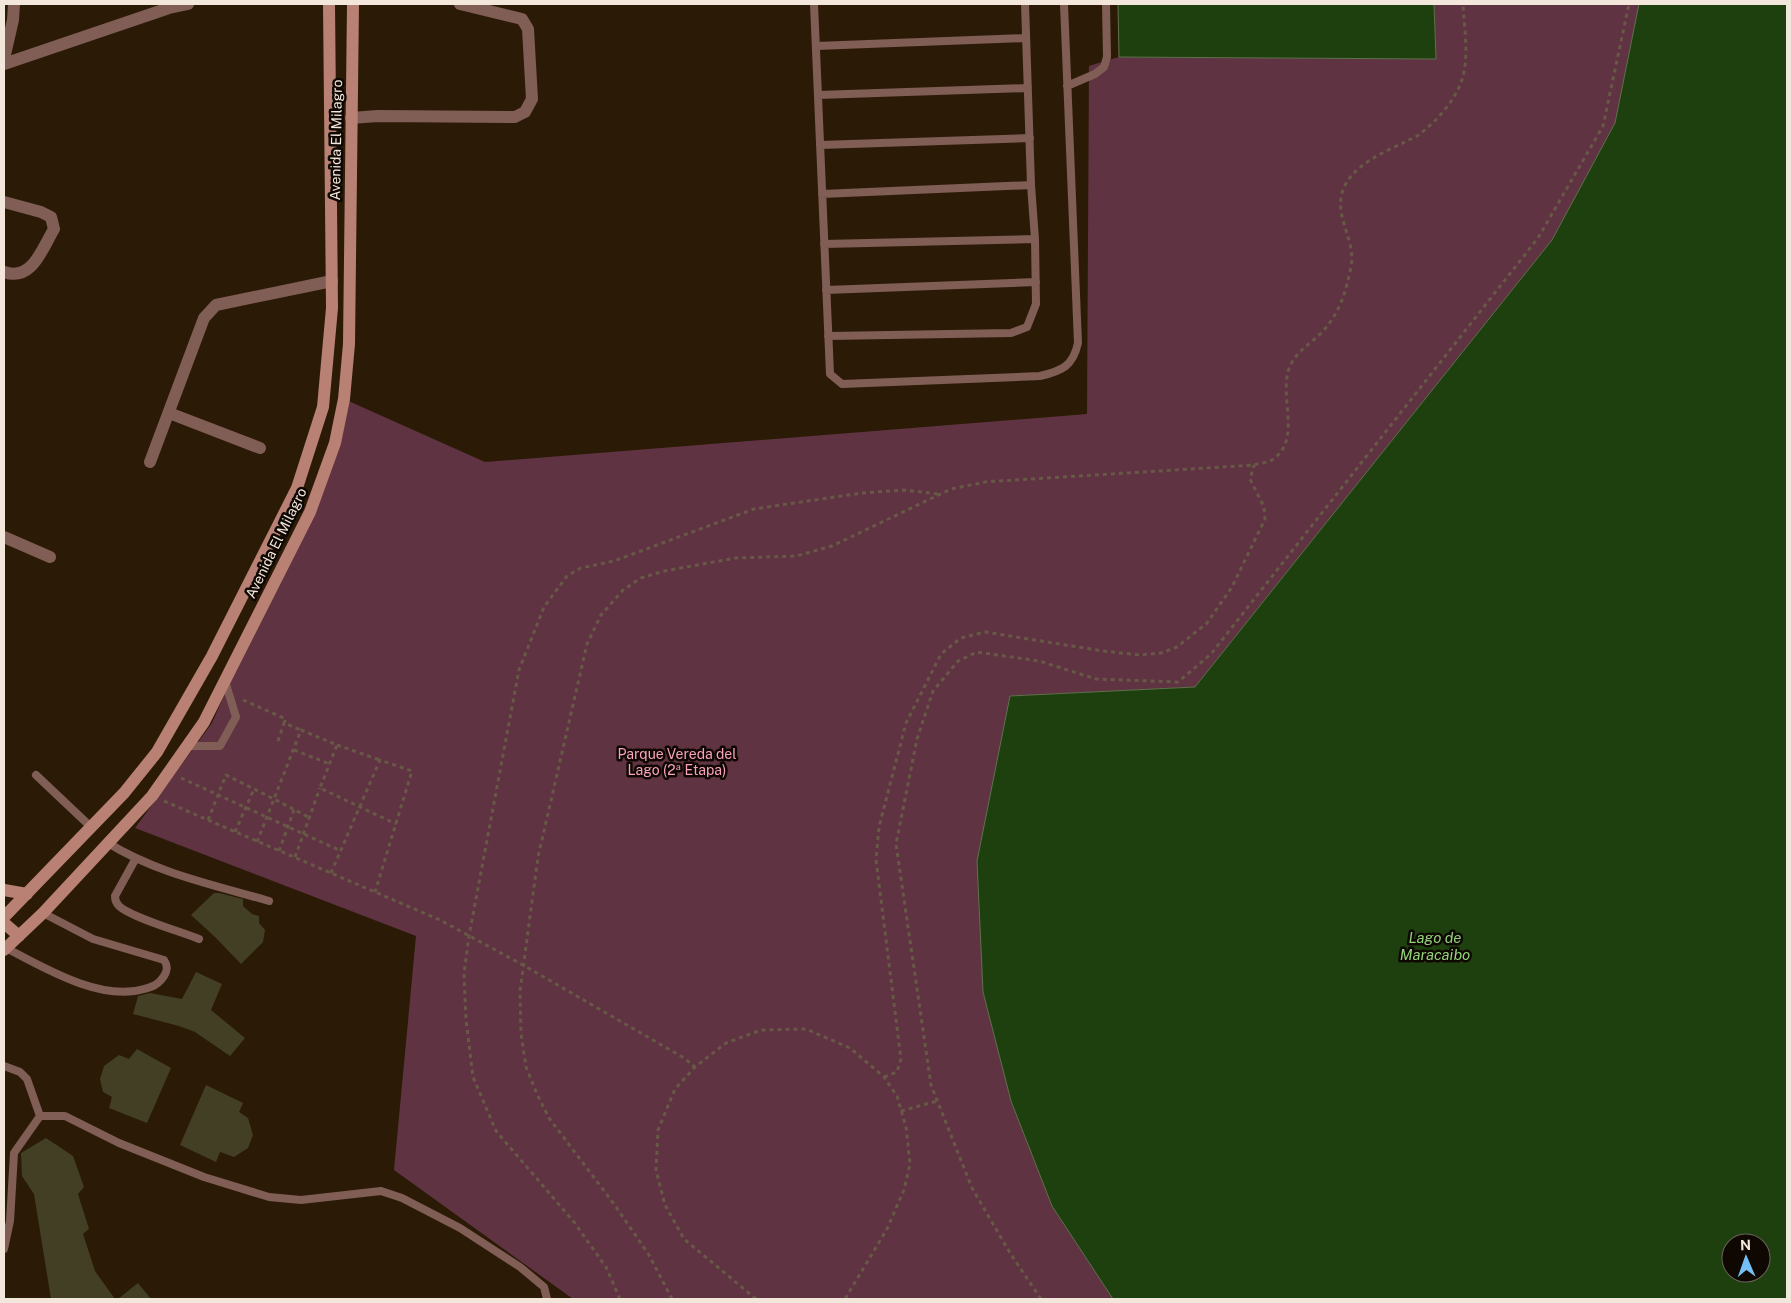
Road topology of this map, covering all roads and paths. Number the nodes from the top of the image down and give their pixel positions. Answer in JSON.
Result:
{"nodes":[{"id":1,"x":14,"y":4,"type":"edge"},
{"id":2,"x":188,"y":4,"type":"edge"},
{"id":3,"x":329,"y":4,"type":"edge"},
{"id":4,"x":353,"y":4,"type":"edge"},
{"id":5,"x":460,"y":4,"type":"edge"},
{"id":6,"x":814,"y":4,"type":"edge"},
{"id":7,"x":1025,"y":4,"type":"edge"},
{"id":8,"x":1064,"y":4,"type":"edge"},
{"id":9,"x":1106,"y":4,"type":"edge"},
{"id":10,"x":1463,"y":4,"type":"edge"},
{"id":11,"x":1629,"y":4,"type":"edge"},
{"id":12,"x":1026,"y":38,"type":"junction"},
{"id":13,"x":816,"y":46,"type":"junction"},
{"id":14,"x":4,"y":59,"type":"edge"},
{"id":15,"x":4,"y":64,"type":"edge"},
{"id":16,"x":1067,"y":86,"type":"junction"},
{"id":17,"x":1028,"y":88,"type":"junction"},
{"id":18,"x":818,"y":95,"type":"junction"},
{"id":19,"x":351,"y":118,"type":"junction"},
{"id":20,"x":1030,"y":138,"type":"junction"},
{"id":21,"x":820,"y":146,"type":"junction"},
{"id":22,"x":1031,"y":185,"type":"junction"},
{"id":23,"x":822,"y":194,"type":"junction"},
{"id":24,"x":4,"y":202,"type":"edge"},
{"id":25,"x":1035,"y":239,"type":"junction"},
{"id":26,"x":824,"y":244,"type":"junction"},
{"id":27,"x":4,"y":272,"type":"edge"},
{"id":28,"x":332,"y":281,"type":"junction"},
{"id":29,"x":1036,"y":282,"type":"junction"},
{"id":30,"x":826,"y":290,"type":"junction"},
{"id":31,"x":828,"y":336,"type":"junction"},
{"id":32,"x":169,"y":413,"type":"junction"},
{"id":33,"x":260,"y":448,"type":"dead end"},
{"id":34,"x":150,"y":462,"type":"dead end"},
{"id":35,"x":1254,"y":465,"type":"junction"},
{"id":36,"x":940,"y":494,"type":"junction"},
{"id":37,"x":4,"y":537,"type":"edge"},
{"id":38,"x":50,"y":557,"type":"dead end"},
{"id":39,"x":225,"y":681,"type":"junction"},
{"id":40,"x":229,"y":694,"type":"junction"},
{"id":41,"x":284,"y":723,"type":"junction"},
{"id":42,"x":301,"y":730,"type":"junction"},
{"id":43,"x":278,"y":741,"type":"dead end"},
{"id":44,"x":337,"y":745,"type":"junction"},
{"id":45,"x":188,"y":746,"type":"junction"},
{"id":46,"x":294,"y":750,"type":"junction"},
{"id":47,"x":380,"y":760,"type":"junction"},
{"id":48,"x":330,"y":764,"type":"junction"},
{"id":49,"x":169,"y":772,"type":"junction"},
{"id":50,"x":36,"y":775,"type":"dead end"},
{"id":51,"x":320,"y":788,"type":"junction"},
{"id":52,"x":254,"y":789,"type":"junction"},
{"id":53,"x":152,"y":796,"type":"junction"},
{"id":54,"x":218,"y":796,"type":"junction"},
{"id":55,"x":274,"y":799,"type":"junction"},
{"id":56,"x":360,"y":807,"type":"junction"},
{"id":57,"x":246,"y":809,"type":"junction"},
{"id":58,"x":294,"y":810,"type":"junction"},
{"id":59,"x":266,"y":818,"type":"junction"},
{"id":60,"x":310,"y":818,"type":"junction"},
{"id":61,"x":208,"y":820,"type":"junction"},
{"id":62,"x":396,"y":824,"type":"junction"},
{"id":63,"x":91,"y":827,"type":"junction"},
{"id":64,"x":288,"y":828,"type":"junction"},
{"id":65,"x":235,"y":832,"type":"junction"},
{"id":66,"x":303,"y":835,"type":"junction"},
{"id":67,"x":257,"y":842,"type":"junction"},
{"id":68,"x":108,"y":843,"type":"junction"},
{"id":69,"x":279,"y":851,"type":"junction"},
{"id":70,"x":341,"y":851,"type":"junction"},
{"id":71,"x":295,"y":857,"type":"junction"},
{"id":72,"x":136,"y":858,"type":"junction"},
{"id":73,"x":331,"y":874,"type":"junction"},
{"id":74,"x":4,"y":890,"type":"edge"},
{"id":75,"x":375,"y":892,"type":"junction"},
{"id":76,"x":27,"y":894,"type":"junction"},
{"id":77,"x":269,"y":901,"type":"dead end"},
{"id":78,"x":43,"y":913,"type":"junction"},
{"id":79,"x":4,"y":917,"type":"edge"},
{"id":80,"x":4,"y":923,"type":"edge"},
{"id":81,"x":19,"y":936,"type":"junction"},
{"id":82,"x":468,"y":936,"type":"junction"},
{"id":83,"x":199,"y":939,"type":"dead end"},
{"id":84,"x":5,"y":948,"type":"edge"},
{"id":85,"x":523,"y":965,"type":"junction"},
{"id":86,"x":4,"y":1066,"type":"edge"},
{"id":87,"x":695,"y":1067,"type":"junction"},
{"id":88,"x":884,"y":1077,"type":"junction"},
{"id":89,"x":937,"y":1101,"type":"junction"},
{"id":90,"x":902,"y":1112,"type":"junction"},
{"id":91,"x":40,"y":1116,"type":"junction"},
{"id":92,"x":4,"y":1249,"type":"edge"},
{"id":93,"x":547,"y":1299,"type":"edge"},
{"id":94,"x":620,"y":1299,"type":"edge"},
{"id":95,"x":672,"y":1299,"type":"edge"},
{"id":96,"x":756,"y":1299,"type":"edge"},
{"id":97,"x":845,"y":1299,"type":"edge"},
{"id":98,"x":1041,"y":1299,"type":"edge"}],
"edges":[{"from":1,"to":14,"type":"street"},
{"from":2,"to":15,"type":"street"},
{"from":3,"to":28,"type":"main road","name":"Avenida El Milagro"},
{"from":4,"to":19,"type":"main road","name":"Avenida El Milagro"},
{"from":5,"to":19,"type":"street"},
{"from":6,"to":13,"type":"lane"},
{"from":7,"to":12,"type":"lane"},
{"from":8,"to":16,"type":"lane"},
{"from":9,"to":16,"type":"lane"},
{"from":10,"to":35,"type":"path"},
{"from":11,"to":89,"type":"path"},
{"from":12,"to":13,"type":"lane"},
{"from":12,"to":17,"type":"lane"},
{"from":13,"to":18,"type":"lane"},
{"from":16,"to":31,"type":"lane"},
{"from":17,"to":18,"type":"lane"},
{"from":17,"to":20,"type":"lane"},
{"from":18,"to":21,"type":"lane"},
{"from":19,"to":39,"type":"main road","name":"Avenida El Milagro"},
{"from":20,"to":21,"type":"lane"},
{"from":20,"to":22,"type":"lane"},
{"from":21,"to":23,"type":"lane"},
{"from":22,"to":23,"type":"lane"},
{"from":22,"to":25,"type":"lane"},
{"from":23,"to":26,"type":"lane"},
{"from":24,"to":27,"type":"street"},
{"from":25,"to":26,"type":"lane"},
{"from":25,"to":29,"type":"lane"},
{"from":26,"to":30,"type":"lane"},
{"from":28,"to":32,"type":"street"},
{"from":28,"to":63,"type":"main road","name":"Avenida El Milagro"},
{"from":29,"to":30,"type":"lane"},
{"from":29,"to":31,"type":"lane"},
{"from":30,"to":31,"type":"lane"},
{"from":32,"to":33,"type":"street"},
{"from":32,"to":34,"type":"street"},
{"from":35,"to":36,"type":"path"},
{"from":35,"to":88,"type":"path"},
{"from":36,"to":82,"type":"path"},
{"from":36,"to":85,"type":"path"},
{"from":37,"to":38,"type":"street"},
{"from":39,"to":40,"type":"lane"},
{"from":39,"to":45,"type":"main road","name":"Avenida El Milagro"},
{"from":40,"to":41,"type":"path"},
{"from":40,"to":45,"type":"lane"},
{"from":41,"to":42,"type":"path"},
{"from":41,"to":43,"type":"path"},
{"from":42,"to":44,"type":"path"},
{"from":42,"to":46,"type":"path"},
{"from":44,"to":47,"type":"path"},
{"from":44,"to":48,"type":"path"},
{"from":45,"to":49,"type":"main road","name":"Avenida El Milagro"},
{"from":46,"to":48,"type":"path"},
{"from":46,"to":55,"type":"path"},
{"from":47,"to":56,"type":"path"},
{"from":47,"to":62,"type":"path"},
{"from":48,"to":51,"type":"path"},
{"from":49,"to":53,"type":"main road","name":"Avenida El Milagro"},
{"from":49,"to":54,"type":"path"},
{"from":50,"to":63,"type":"lane"},
{"from":51,"to":56,"type":"path"},
{"from":51,"to":60,"type":"path"},
{"from":52,"to":54,"type":"path"},
{"from":52,"to":55,"type":"path"},
{"from":52,"to":57,"type":"path"},
{"from":53,"to":61,"type":"path"},
{"from":53,"to":68,"type":"main road","name":"Avenida El Milagro"},
{"from":54,"to":57,"type":"path"},
{"from":54,"to":61,"type":"path"},
{"from":55,"to":58,"type":"path"},
{"from":55,"to":59,"type":"path"},
{"from":56,"to":62,"type":"path"},
{"from":56,"to":70,"type":"path"},
{"from":57,"to":59,"type":"path"},
{"from":57,"to":65,"type":"path"},
{"from":58,"to":60,"type":"path"},
{"from":58,"to":64,"type":"path"},
{"from":59,"to":64,"type":"path"},
{"from":59,"to":67,"type":"path"},
{"from":60,"to":66,"type":"path"},
{"from":61,"to":65,"type":"path"},
{"from":62,"to":75,"type":"path"},
{"from":63,"to":76,"type":"main road","name":"Avenida El Milagro"},
{"from":64,"to":66,"type":"path"},
{"from":64,"to":69,"type":"path"},
{"from":65,"to":67,"type":"path"},
{"from":66,"to":70,"type":"path"},
{"from":66,"to":71,"type":"path"},
{"from":67,"to":69,"type":"path"},
{"from":68,"to":72,"type":"lane"},
{"from":68,"to":78,"type":"main road","name":"Avenida El Milagro"},
{"from":69,"to":71,"type":"path"},
{"from":70,"to":73,"type":"path"},
{"from":71,"to":73,"type":"path"},
{"from":72,"to":77,"type":"lane"},
{"from":72,"to":83,"type":"lane"},
{"from":73,"to":75,"type":"path"},
{"from":74,"to":76,"type":"main road"},
{"from":75,"to":82,"type":"path"},
{"from":76,"to":79,"type":"main road","name":"Avenida El Milagro"},
{"from":78,"to":81,"type":"main road","name":"Avenida El Milagro"},
{"from":78,"to":84,"type":"lane"},
{"from":80,"to":81,"type":"main road"},
{"from":81,"to":84,"type":"main road","name":"Avenida El Milagro"},
{"from":82,"to":85,"type":"path"},
{"from":82,"to":94,"type":"path"},
{"from":85,"to":87,"type":"path"},
{"from":85,"to":95,"type":"path"},
{"from":86,"to":91,"type":"lane"},
{"from":87,"to":88,"type":"path"},
{"from":87,"to":96,"type":"path"},
{"from":88,"to":90,"type":"path"},
{"from":89,"to":90,"type":"path"},
{"from":89,"to":98,"type":"path"},
{"from":90,"to":97,"type":"path"},
{"from":91,"to":92,"type":"lane"},
{"from":91,"to":93,"type":"lane"}]}
